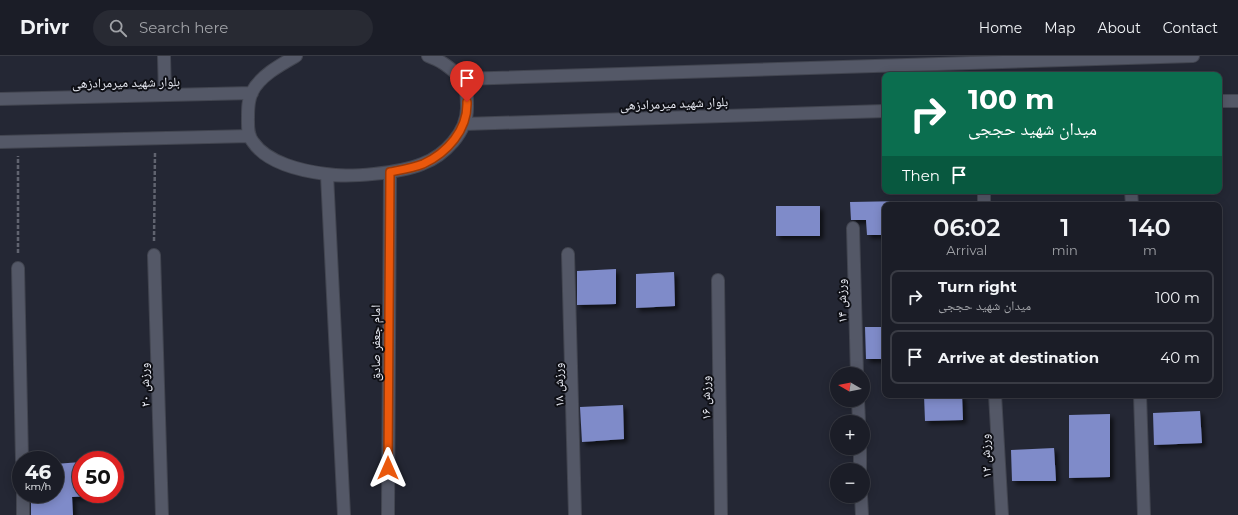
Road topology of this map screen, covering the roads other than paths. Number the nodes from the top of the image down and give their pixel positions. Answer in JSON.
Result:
{"nodes":[{"id":1,"x":164,"y":56,"type":"edge"},
{"id":2,"x":296,"y":56,"type":"edge"},
{"id":3,"x":428,"y":56,"type":"edge"},
{"id":4,"x":1193,"y":56,"type":"edge"},
{"id":5,"x":462,"y":79,"type":"junction"},
{"id":6,"x":252,"y":93,"type":"junction"},
{"id":7,"x":165,"y":95,"type":"junction"},
{"id":8,"x":0,"y":99,"type":"edge"},
{"id":9,"x":1222,"y":101,"type":"edge"},
{"id":10,"x":1238,"y":101,"type":"edge"},
{"id":11,"x":882,"y":111,"type":"edge"},
{"id":12,"x":464,"y":124,"type":"junction"},
{"id":13,"x":250,"y":136,"type":"junction"},
{"id":14,"x":0,"y":142,"type":"edge"},
{"id":15,"x":390,"y":172,"type":"junction"},
{"id":16,"x":327,"y":175,"type":"junction"},
{"id":17,"x":853,"y":228,"type":"dead end"},
{"id":18,"x":568,"y":254,"type":"dead end"},
{"id":19,"x":154,"y":255,"type":"road end"},
{"id":20,"x":18,"y":268,"type":"road end"},
{"id":21,"x":718,"y":280,"type":"dead end"},
{"id":22,"x":857,"y":367,"type":"edge"},
{"id":23,"x":995,"y":398,"type":"edge"},
{"id":24,"x":1140,"y":398,"type":"edge"},
{"id":25,"x":22,"y":451,"type":"edge"},
{"id":26,"x":23,"y":503,"type":"edge"},
{"id":27,"x":861,"y":503,"type":"edge"},
{"id":28,"x":23,"y":515,"type":"edge"},
{"id":29,"x":162,"y":515,"type":"edge"},
{"id":30,"x":344,"y":515,"type":"edge"},
{"id":31,"x":388,"y":515,"type":"edge"},
{"id":32,"x":575,"y":515,"type":"edge"},
{"id":33,"x":721,"y":515,"type":"edge"},
{"id":34,"x":862,"y":515,"type":"edge"},
{"id":35,"x":1002,"y":515,"type":"edge"},
{"id":36,"x":1144,"y":515,"type":"edge"}],
"edges":[{"from":1,"to":7,"type":"main road"},
{"from":2,"to":6,"type":"main road"},
{"from":3,"to":5,"type":"main road"},
{"from":4,"to":5,"type":"main road"},
{"from":5,"to":12,"type":"main road"},
{"from":6,"to":7,"type":"main road","name":"بلوار شهید میرمرادزهی"},
{"from":6,"to":13,"type":"main road"},
{"from":7,"to":8,"type":"main road","name":"بلوار شهید میرمرادزهی"},
{"from":9,"to":10,"type":"main road"},
{"from":11,"to":12,"type":"main road","name":"بلوار شهید میرمرادزهی"},
{"from":12,"to":15,"type":"main road"},
{"from":13,"to":14,"type":"main road"},
{"from":13,"to":16,"type":"main road"},
{"from":15,"to":16,"type":"main road"},
{"from":15,"to":31,"type":"main road","name":"امام جعفر صادق"},
{"from":16,"to":30,"type":"main road"},
{"from":17,"to":22,"type":"main road","name":"ورزش ۱۴"},
{"from":18,"to":32,"type":"main road","name":"ورزش ۱۸"},
{"from":19,"to":29,"type":"main road","name":"ورزش ۲۰"},
{"from":20,"to":25,"type":"main road"},
{"from":21,"to":33,"type":"main road","name":"ورزش ۱۶"},
{"from":23,"to":35,"type":"main road","name":"ورزش ۱۲"},
{"from":24,"to":36,"type":"main road"},
{"from":26,"to":28,"type":"main road"},
{"from":27,"to":34,"type":"main road"}]}
